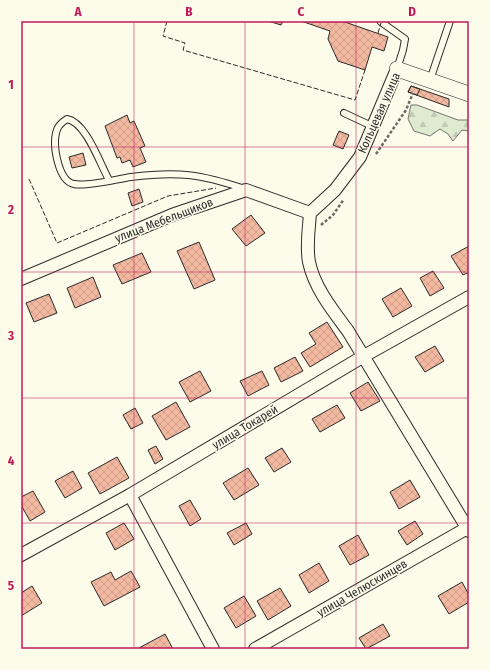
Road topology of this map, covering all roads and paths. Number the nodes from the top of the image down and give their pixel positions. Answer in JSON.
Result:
{"nodes":[{"id":1,"x":450,"y":21,"type":"edge"},
{"id":2,"x":381,"y":22,"type":"dead end"},
{"id":3,"x":397,"y":68,"type":"junction"},
{"id":4,"x":430,"y":80,"type":"junction"},
{"id":5,"x":468,"y":91,"type":"edge"},
{"id":6,"x":344,"y":113,"type":"dead end"},
{"id":7,"x":374,"y":127,"type":"junction"},
{"id":8,"x":108,"y":180,"type":"junction"},
{"id":9,"x":246,"y":190,"type":"junction"},
{"id":10,"x":310,"y":213,"type":"junction"},
{"id":11,"x":21,"y":278,"type":"edge"},
{"id":12,"x":469,"y":297,"type":"edge"},
{"id":13,"x":364,"y":356,"type":"junction"},
{"id":14,"x":130,"y":495,"type":"junction"},
{"id":15,"x":468,"y":529,"type":"edge"},
{"id":16,"x":21,"y":555,"type":"edge"},
{"id":17,"x":213,"y":649,"type":"edge"},
{"id":18,"x":255,"y":649,"type":"edge"}],
"edges":[{"from":1,"to":4,"type":"lane"},
{"from":2,"to":3,"type":"lane"},
{"from":3,"to":4,"type":"street","name":"Кольцевая улица"},
{"from":3,"to":7,"type":"street","name":"Кольцевая улица"},
{"from":4,"to":5,"type":"street","name":"Кольцевая улица"},
{"from":6,"to":7,"type":"lane"},
{"from":7,"to":10,"type":"street","name":"Кольцевая улица"},
{"from":8,"to":8,"type":"lane"},
{"from":8,"to":9,"type":"lane"},
{"from":9,"to":10,"type":"street"},
{"from":9,"to":11,"type":"street","name":"улица Мебельщиков"},
{"from":10,"to":13,"type":"street"},
{"from":12,"to":13,"type":"street","name":"улица Токарей"},
{"from":13,"to":14,"type":"street","name":"улица Токарей"},
{"from":13,"to":15,"type":"street"},
{"from":14,"to":16,"type":"street","name":"улица Токарей"},
{"from":14,"to":17,"type":"street"},
{"from":15,"to":18,"type":"street","name":"улица Челюскинцев"}]}
